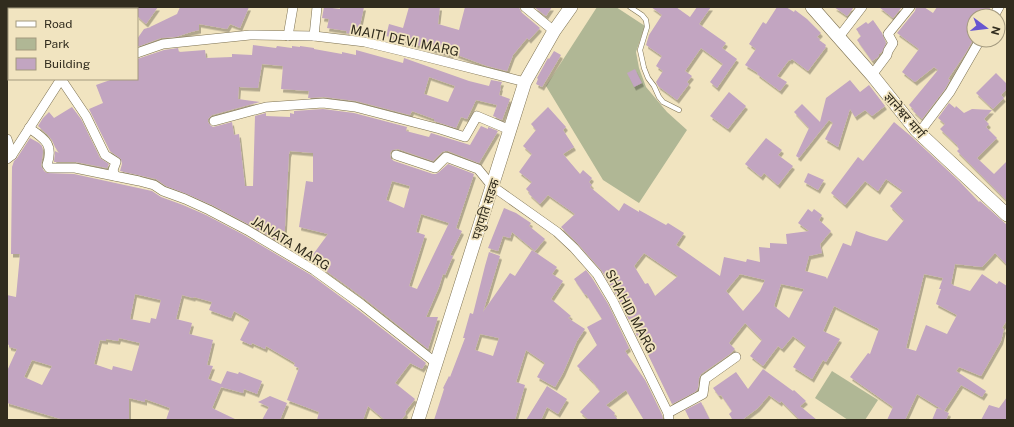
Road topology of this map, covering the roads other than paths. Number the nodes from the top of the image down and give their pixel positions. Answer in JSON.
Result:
{"nodes":[{"id":1,"x":293,"y":7,"type":"edge"},
{"id":2,"x":317,"y":7,"type":"edge"},
{"id":3,"x":525,"y":7,"type":"edge"},
{"id":4,"x":570,"y":7,"type":"edge"},
{"id":5,"x":630,"y":7,"type":"edge"},
{"id":6,"x":812,"y":7,"type":"edge"},
{"id":7,"x":862,"y":7,"type":"edge"},
{"id":8,"x":910,"y":7,"type":"edge"},
{"id":9,"x":554,"y":31,"type":"junction"},
{"id":10,"x":288,"y":36,"type":"junction"},
{"id":11,"x":314,"y":36,"type":"junction"},
{"id":12,"x":839,"y":37,"type":"junction"},
{"id":13,"x":975,"y":48,"type":"edge"},
{"id":14,"x":138,"y":53,"type":"edge"},
{"id":15,"x":872,"y":75,"type":"junction"},
{"id":16,"x":60,"y":80,"type":"edge"},
{"id":17,"x":62,"y":80,"type":"edge"},
{"id":18,"x":525,"y":82,"type":"junction"},
{"id":19,"x":679,"y":110,"type":"dead end"},
{"id":20,"x":214,"y":121,"type":"dead end"},
{"id":21,"x":29,"y":128,"type":"junction"},
{"id":22,"x":510,"y":130,"type":"junction"},
{"id":23,"x":919,"y":133,"type":"junction"},
{"id":24,"x":7,"y":139,"type":"edge"},
{"id":25,"x":396,"y":155,"type":"dead end"},
{"id":26,"x":9,"y":157,"type":"edge"},
{"id":27,"x":115,"y":176,"type":"junction"},
{"id":28,"x":492,"y":186,"type":"junction"},
{"id":29,"x":1007,"y":215,"type":"edge"},
{"id":30,"x":736,"y":358,"type":"dead end"},
{"id":31,"x":436,"y":363,"type":"junction"},
{"id":32,"x":668,"y":416,"type":"edge"},
{"id":33,"x":418,"y":420,"type":"edge"}],
"edges":[{"from":1,"to":10,"type":"street"},
{"from":2,"to":11,"type":"street"},
{"from":3,"to":9,"type":"street"},
{"from":4,"to":9,"type":"main road","name":"पशुपति सडक"},
{"from":5,"to":19,"type":"lane"},
{"from":6,"to":12,"type":"main road","name":"ज्ञानेश्वर मार्ग"},
{"from":7,"to":12,"type":"street"},
{"from":8,"to":15,"type":"street"},
{"from":9,"to":18,"type":"main road","name":"पशुपति सडक"},
{"from":10,"to":11,"type":"street","name":"MAITI DEVI MARG"},
{"from":10,"to":14,"type":"street","name":"MAITI DEVI MARG"},
{"from":11,"to":18,"type":"street","name":"MAITI DEVI MARG"},
{"from":12,"to":15,"type":"main road","name":"ज्ञानेश्वर मार्ग"},
{"from":13,"to":23,"type":"street"},
{"from":15,"to":23,"type":"main road","name":"ज्ञानेश्वर मार्ग"},
{"from":16,"to":21,"type":"street"},
{"from":17,"to":27,"type":"street"},
{"from":18,"to":22,"type":"main road","name":"पशुपति सडक"},
{"from":20,"to":22,"type":"street"},
{"from":21,"to":26,"type":"street"},
{"from":21,"to":27,"type":"street","name":"JANATA MARG"},
{"from":22,"to":28,"type":"main road","name":"पशुपति सडक"},
{"from":23,"to":29,"type":"main road","name":"ज्ञानेश्वर मार्ग"},
{"from":24,"to":26,"type":"street"},
{"from":25,"to":28,"type":"street","name":"SHAHID MARG"},
{"from":27,"to":31,"type":"street","name":"JANATA MARG"},
{"from":28,"to":31,"type":"main road","name":"पशुपति सडक"},
{"from":28,"to":32,"type":"street","name":"SHAHID MARG"},
{"from":30,"to":32,"type":"street"},
{"from":31,"to":33,"type":"main road","name":"पशुपति सडक"}]}
